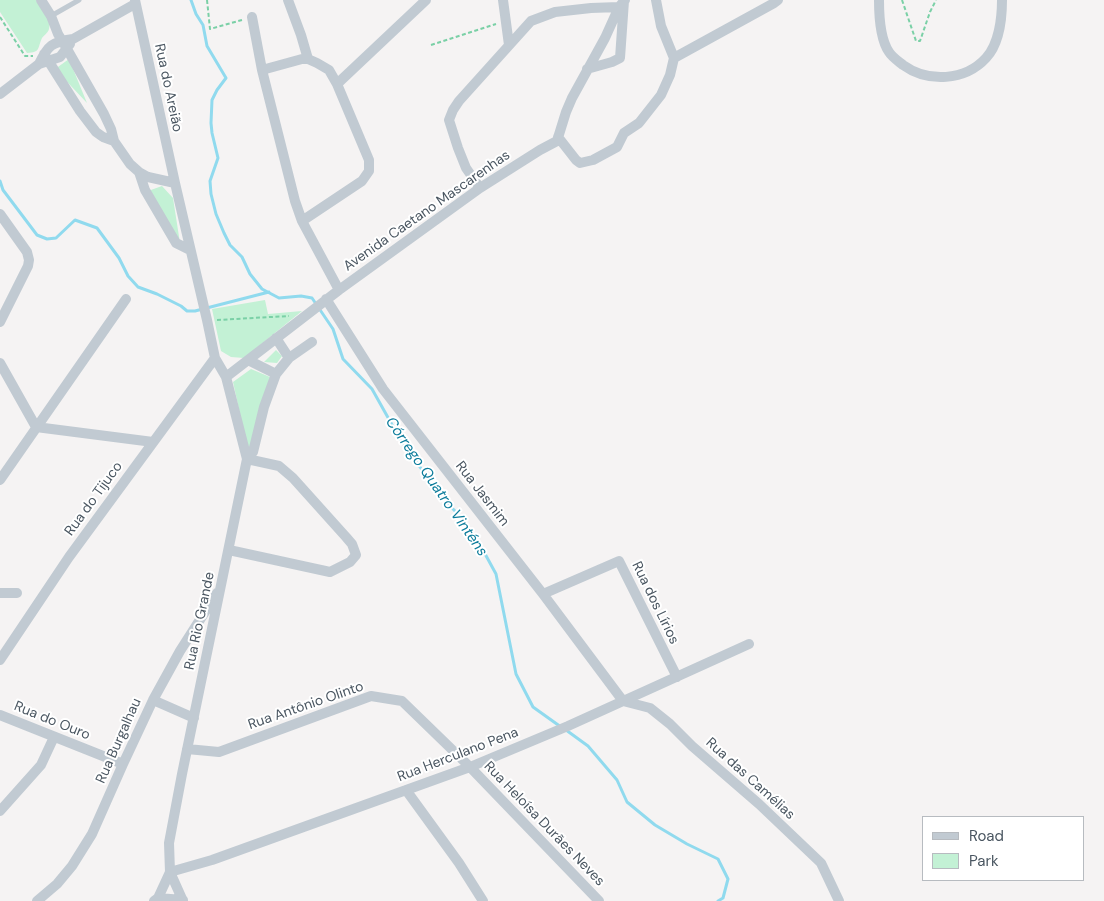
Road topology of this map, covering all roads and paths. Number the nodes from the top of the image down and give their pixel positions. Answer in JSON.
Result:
{"nodes":[{"id":1,"x":41,"y":0,"type":"edge"},
{"id":2,"x":79,"y":0,"type":"edge"},
{"id":3,"x":207,"y":0,"type":"edge"},
{"id":4,"x":288,"y":0,"type":"edge"},
{"id":5,"x":426,"y":0,"type":"edge"},
{"id":6,"x":503,"y":0,"type":"edge"},
{"id":7,"x":656,"y":0,"type":"edge"},
{"id":8,"x":778,"y":0,"type":"edge"},
{"id":9,"x":879,"y":0,"type":"edge"},
{"id":10,"x":902,"y":0,"type":"edge"},
{"id":11,"x":936,"y":0,"type":"edge"},
{"id":12,"x":1002,"y":0,"type":"edge"},
{"id":13,"x":135,"y":2,"type":"edge"},
{"id":14,"x":623,"y":3,"type":"edge"},
{"id":15,"x":51,"y":16,"type":"junction"},
{"id":16,"x":0,"y":17,"type":"edge"},
{"id":17,"x":252,"y":17,"type":"joint"},
{"id":18,"x":506,"y":21,"type":"junction"},
{"id":19,"x":64,"y":45,"type":"junction"},
{"id":20,"x":509,"y":45,"type":"junction"},
{"id":21,"x":430,"y":46,"type":"dead end"},
{"id":22,"x":674,"y":58,"type":"junction"},
{"id":23,"x":308,"y":59,"type":"junction"},
{"id":24,"x":44,"y":60,"type":"junction"},
{"id":25,"x":587,"y":69,"type":"junction"},
{"id":26,"x":262,"y":70,"type":"junction"},
{"id":27,"x":337,"y":84,"type":"junction"},
{"id":28,"x":0,"y":94,"type":"edge"},
{"id":29,"x":96,"y":100,"type":"junction"},
{"id":30,"x":80,"y":111,"type":"junction"},
{"id":31,"x":558,"y":137,"type":"junction"},
{"id":32,"x":114,"y":141,"type":"junction"},
{"id":33,"x":139,"y":172,"type":"junction"},
{"id":34,"x":175,"y":183,"type":"junction"},
{"id":35,"x":480,"y":188,"type":"junction"},
{"id":36,"x":0,"y":214,"type":"edge"},
{"id":37,"x":302,"y":221,"type":"junction"},
{"id":38,"x":190,"y":250,"type":"junction"},
{"id":39,"x":338,"y":290,"type":"junction"},
{"id":40,"x":126,"y":299,"type":"dead end"},
{"id":41,"x":324,"y":301,"type":"junction"},
{"id":42,"x":205,"y":313,"type":"junction"},
{"id":43,"x":310,"y":313,"type":"junction"},
{"id":44,"x":0,"y":322,"type":"edge"},
{"id":45,"x":276,"y":338,"type":"junction"},
{"id":46,"x":312,"y":342,"type":"dead end"},
{"id":47,"x":215,"y":358,"type":"junction"},
{"id":48,"x":289,"y":358,"type":"junction"},
{"id":49,"x":248,"y":360,"type":"junction"},
{"id":50,"x":0,"y":363,"type":"edge"},
{"id":51,"x":276,"y":374,"type":"junction"},
{"id":52,"x":226,"y":377,"type":"junction"},
{"id":53,"x":36,"y":427,"type":"junction"},
{"id":54,"x":153,"y":442,"type":"junction"},
{"id":55,"x":247,"y":459,"type":"junction"},
{"id":56,"x":0,"y":480,"type":"edge"},
{"id":57,"x":229,"y":550,"type":"junction"},
{"id":58,"x":221,"y":588,"type":"junction"},
{"id":59,"x":0,"y":593,"type":"edge"},
{"id":60,"x":17,"y":593,"type":"dead end"},
{"id":61,"x":543,"y":594,"type":"junction"},
{"id":62,"x":749,"y":644,"type":"dead end"},
{"id":63,"x":0,"y":660,"type":"edge"},
{"id":64,"x":677,"y":677,"type":"junction"},
{"id":65,"x":153,"y":700,"type":"junction"},
{"id":66,"x":623,"y":701,"type":"junction"},
{"id":67,"x":0,"y":715,"type":"edge"},
{"id":68,"x":194,"y":718,"type":"junction"},
{"id":69,"x":54,"y":737,"type":"junction"},
{"id":70,"x":187,"y":749,"type":"junction"},
{"id":71,"x":123,"y":764,"type":"junction"},
{"id":72,"x":470,"y":767,"type":"junction"},
{"id":73,"x":406,"y":790,"type":"junction"},
{"id":74,"x":0,"y":812,"type":"edge"},
{"id":75,"x":170,"y":872,"type":"junction"},
{"id":76,"x":156,"y":899,"type":"edge"},
{"id":77,"x":37,"y":901,"type":"edge"},
{"id":78,"x":183,"y":901,"type":"edge"},
{"id":79,"x":483,"y":901,"type":"edge"},
{"id":80,"x":599,"y":901,"type":"edge"},
{"id":81,"x":838,"y":901,"type":"edge"}],
"edges":[{"from":1,"to":15,"type":"street"},
{"from":2,"to":15,"type":"lane"},
{"from":3,"to":17,"type":"path"},
{"from":4,"to":23,"type":"street"},
{"from":5,"to":27,"type":"street"},
{"from":6,"to":18,"type":"street"},
{"from":7,"to":22,"type":"street"},
{"from":8,"to":22,"type":"street"},
{"from":9,"to":12,"type":"street"},
{"from":10,"to":11,"type":"path"},
{"from":13,"to":19,"type":"street"},
{"from":13,"to":34,"type":"street","name":"Rua do Areião"},
{"from":14,"to":20,"type":"street"},
{"from":14,"to":25,"type":"street"},
{"from":14,"to":25,"type":"street"},
{"from":15,"to":19,"type":"street"},
{"from":16,"to":24,"type":"path"},
{"from":17,"to":26,"type":"street"},
{"from":18,"to":20,"type":"street"},
{"from":18,"to":21,"type":"path"},
{"from":19,"to":24,"type":"street"},
{"from":19,"to":29,"type":"street"},
{"from":20,"to":35,"type":"street"},
{"from":22,"to":31,"type":"street"},
{"from":23,"to":26,"type":"street"},
{"from":23,"to":27,"type":"street"},
{"from":24,"to":28,"type":"street"},
{"from":24,"to":30,"type":"street"},
{"from":25,"to":31,"type":"street"},
{"from":26,"to":37,"type":"street"},
{"from":27,"to":37,"type":"street"},
{"from":29,"to":30,"type":"street"},
{"from":29,"to":32,"type":"street"},
{"from":30,"to":32,"type":"street"},
{"from":31,"to":35,"type":"street","name":"Avenida Caetano Mascarenhas"},
{"from":32,"to":33,"type":"street"},
{"from":33,"to":34,"type":"street"},
{"from":33,"to":38,"type":"street"},
{"from":34,"to":38,"type":"street","name":"Rua do Areião"},
{"from":35,"to":39,"type":"street","name":"Avenida Caetano Mascarenhas"},
{"from":36,"to":44,"type":"street"},
{"from":37,"to":39,"type":"street"},
{"from":38,"to":42,"type":"street","name":"Rua do Areião"},
{"from":39,"to":41,"type":"street","name":"Avenida Caetano Mascarenhas"},
{"from":40,"to":53,"type":"street"},
{"from":41,"to":43,"type":"street","name":"Avenida Caetano Mascarenhas"},
{"from":41,"to":61,"type":"street","name":"Rua Jasmim"},
{"from":42,"to":43,"type":"path"},
{"from":42,"to":47,"type":"street"},
{"from":43,"to":45,"type":"street","name":"Avenida Caetano Mascarenhas"},
{"from":45,"to":48,"type":"street"},
{"from":45,"to":49,"type":"street","name":"Avenida Caetano Mascarenhas"},
{"from":46,"to":48,"type":"street"},
{"from":47,"to":52,"type":"street"},
{"from":47,"to":54,"type":"street","name":"Rua do Tijuco"},
{"from":48,"to":51,"type":"street"},
{"from":49,"to":51,"type":"street"},
{"from":49,"to":52,"type":"street","name":"Avenida Caetano Mascarenhas"},
{"from":50,"to":53,"type":"street"},
{"from":51,"to":55,"type":"street"},
{"from":52,"to":55,"type":"street","name":"Rua Rio Grande"},
{"from":53,"to":54,"type":"street"},
{"from":53,"to":56,"type":"street"},
{"from":54,"to":63,"type":"street","name":"Rua do Tijuco"},
{"from":55,"to":57,"type":"street","name":"Rua Rio Grande"},
{"from":55,"to":57,"type":"street"},
{"from":57,"to":58,"type":"street","name":"Rua Rio Grande"},
{"from":58,"to":65,"type":"street","name":"Rua Burgalhau"},
{"from":58,"to":68,"type":"street","name":"Rua Rio Grande"},
{"from":59,"to":60,"type":"street"},
{"from":61,"to":64,"type":"street","name":"Rua dos Lírios"},
{"from":61,"to":66,"type":"street","name":"Rua Jasmim"},
{"from":62,"to":64,"type":"street","name":"Rua Herculano Pena"},
{"from":64,"to":66,"type":"street","name":"Rua Herculano Pena"},
{"from":65,"to":68,"type":"street"},
{"from":65,"to":71,"type":"street","name":"Rua Burgalhau"},
{"from":66,"to":72,"type":"street","name":"Rua Herculano Pena"},
{"from":66,"to":81,"type":"street","name":"Rua das Camélias"},
{"from":67,"to":69,"type":"street","name":"Rua do Ouro"},
{"from":68,"to":70,"type":"street","name":"Rua Rio Grande"},
{"from":69,"to":71,"type":"street","name":"Rua do Ouro"},
{"from":69,"to":74,"type":"street"},
{"from":70,"to":72,"type":"street","name":"Rua Antônio Olinto"},
{"from":70,"to":75,"type":"street","name":"Rua Rio Grande"},
{"from":71,"to":77,"type":"street","name":"Rua Burgalhau"},
{"from":72,"to":73,"type":"street","name":"Rua Herculano Pena"},
{"from":72,"to":80,"type":"street","name":"Rua Heloísa Durães Neves"},
{"from":73,"to":75,"type":"street","name":"Rua Herculano Pena"},
{"from":73,"to":79,"type":"street"},
{"from":75,"to":76,"type":"street"},
{"from":75,"to":78,"type":"street"},
{"from":76,"to":78,"type":"street"}]}
